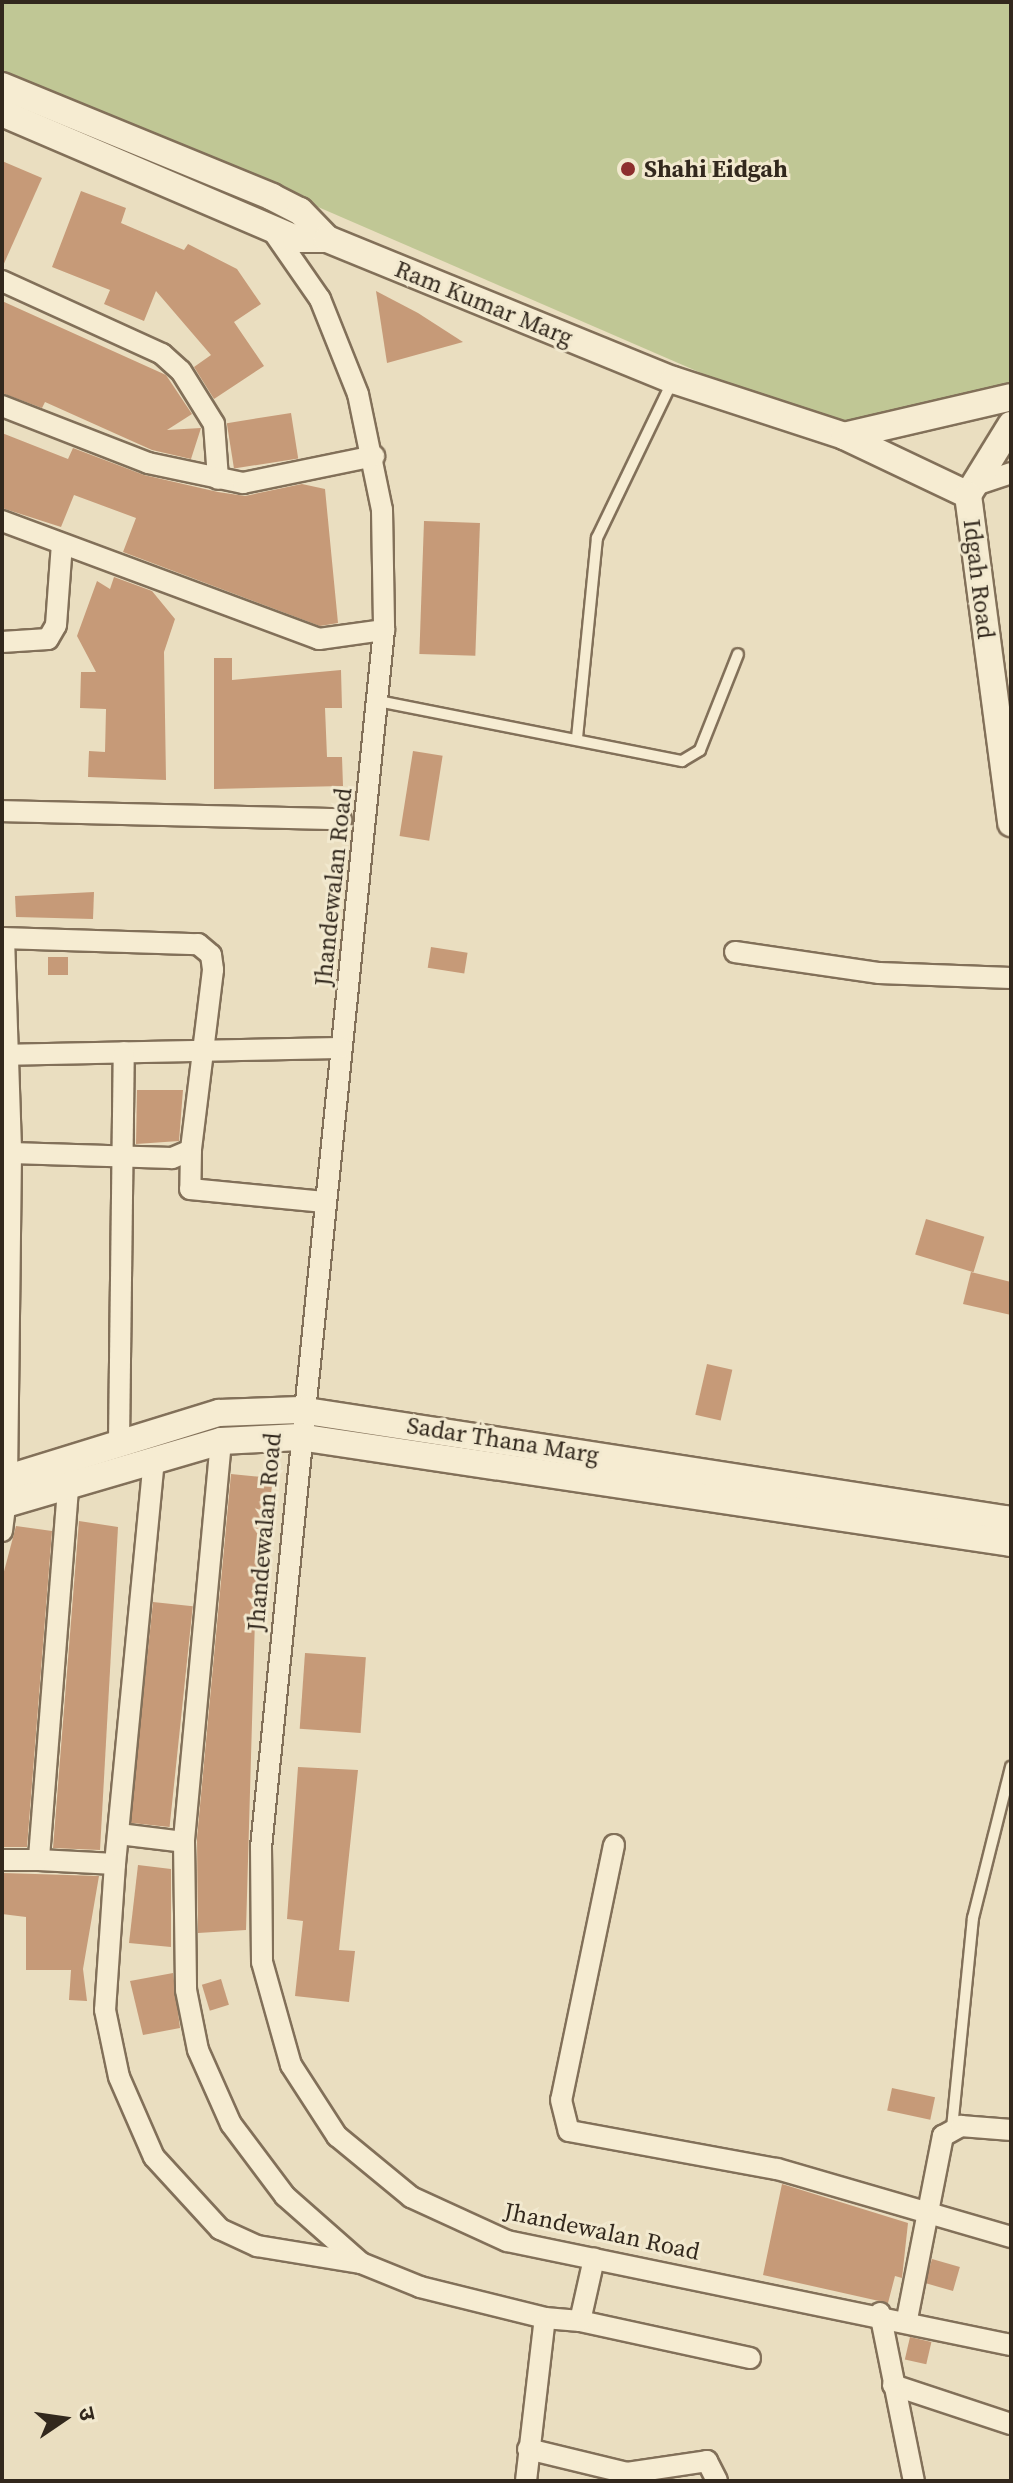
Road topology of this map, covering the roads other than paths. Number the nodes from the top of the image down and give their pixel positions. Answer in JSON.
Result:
{"nodes":[{"id":1,"x":2,"y":86,"type":"edge"},
{"id":2,"x":2,"y":113,"type":"edge"},
{"id":3,"x":271,"y":228,"type":"junction"},
{"id":4,"x":327,"y":239,"type":"junction"},
{"id":5,"x":2,"y":281,"type":"edge"},
{"id":6,"x":673,"y":380,"type":"junction"},
{"id":7,"x":1011,"y":397,"type":"edge"},
{"id":8,"x":2,"y":406,"type":"edge"},
{"id":9,"x":1011,"y":423,"type":"edge"},
{"id":10,"x":844,"y":436,"type":"junction"},
{"id":11,"x":374,"y":456,"type":"junction"},
{"id":12,"x":1011,"y":473,"type":"edge"},
{"id":13,"x":218,"y":479,"type":"junction"},
{"id":14,"x":970,"y":487,"type":"junction"},
{"id":15,"x":2,"y":521,"type":"edge"},
{"id":16,"x":62,"y":544,"type":"junction"},
{"id":17,"x":384,"y":630,"type":"junction"},
{"id":18,"x":2,"y":642,"type":"edge"},
{"id":19,"x":738,"y":654,"type":"dead end"},
{"id":20,"x":378,"y":701,"type":"junction"},
{"id":21,"x":577,"y":738,"type":"junction"},
{"id":22,"x":2,"y":811,"type":"edge"},
{"id":23,"x":341,"y":819,"type":"dead end"},
{"id":24,"x":1011,"y":823,"type":"edge"},
{"id":25,"x":3,"y":938,"type":"edge"},
{"id":26,"x":735,"y":952,"type":"dead end"},
{"id":27,"x":1011,"y":978,"type":"edge"},
{"id":28,"x":341,"y":1048,"type":"junction"},
{"id":29,"x":208,"y":1051,"type":"junction"},
{"id":30,"x":124,"y":1052,"type":"junction"},
{"id":31,"x":5,"y":1055,"type":"edge"},
{"id":32,"x":191,"y":1150,"type":"junction"},
{"id":33,"x":11,"y":1153,"type":"junction"},
{"id":34,"x":122,"y":1154,"type":"junction"},
{"id":35,"x":324,"y":1202,"type":"junction"},
{"id":36,"x":300,"y":1410,"type":"junction"},
{"id":37,"x":299,"y":1437,"type":"junction"},
{"id":38,"x":221,"y":1441,"type":"junction"},
{"id":39,"x":119,"y":1443,"type":"junction"},
{"id":40,"x":154,"y":1459,"type":"junction"},
{"id":41,"x":68,"y":1489,"type":"junction"},
{"id":42,"x":4,"y":1492,"type":"edge"},
{"id":43,"x":1011,"y":1520,"type":"edge"},
{"id":44,"x":2,"y":1531,"type":"edge"},
{"id":45,"x":1011,"y":1543,"type":"edge"},
{"id":46,"x":1010,"y":1774,"type":"edge"},
{"id":47,"x":119,"y":1834,"type":"junction"},
{"id":48,"x":184,"y":1842,"type":"junction"},
{"id":49,"x":614,"y":1845,"type":"dead end"},
{"id":50,"x":2,"y":1860,"type":"edge"},
{"id":51,"x":39,"y":1860,"type":"junction"},
{"id":52,"x":115,"y":1864,"type":"junction"},
{"id":53,"x":952,"y":2128,"type":"junction"},
{"id":54,"x":1011,"y":2130,"type":"edge"},
{"id":55,"x":930,"y":2213,"type":"junction"},
{"id":56,"x":1011,"y":2237,"type":"edge"},
{"id":57,"x":594,"y":2259,"type":"junction"},
{"id":58,"x":361,"y":2263,"type":"junction"},
{"id":59,"x":880,"y":2313,"type":"junction"},
{"id":60,"x":545,"y":2318,"type":"junction"},
{"id":61,"x":907,"y":2319,"type":"junction"},
{"id":62,"x":580,"y":2321,"type":"junction"},
{"id":63,"x":1011,"y":2345,"type":"edge"},
{"id":64,"x":750,"y":2358,"type":"dead end"},
{"id":65,"x":893,"y":2385,"type":"junction"},
{"id":66,"x":1011,"y":2424,"type":"edge"},
{"id":67,"x":528,"y":2449,"type":"junction"},
{"id":68,"x":526,"y":2481,"type":"edge"},
{"id":69,"x":717,"y":2481,"type":"edge"},
{"id":70,"x":914,"y":2481,"type":"edge"}],
"edges":[{"from":1,"to":4,"type":"street"},
{"from":2,"to":3,"type":"street","name":"Ram Kumar Marg"},
{"from":3,"to":4,"type":"street","name":"Ram Kumar Marg"},
{"from":3,"to":11,"type":"street","name":"Jhandewalan Road"},
{"from":4,"to":6,"type":"street","name":"Ram Kumar Marg"},
{"from":5,"to":13,"type":"street"},
{"from":6,"to":10,"type":"street","name":"Ram Kumar Marg"},
{"from":6,"to":21,"type":"lane"},
{"from":7,"to":10,"type":"street"},
{"from":8,"to":13,"type":"street"},
{"from":9,"to":14,"type":"street"},
{"from":10,"to":14,"type":"street","name":"Ram Kumar Marg"},
{"from":11,"to":13,"type":"street"},
{"from":11,"to":17,"type":"street","name":"Jhandewalan Road"},
{"from":12,"to":14,"type":"street"},
{"from":14,"to":24,"type":"street","name":"Idgah Road"},
{"from":15,"to":16,"type":"street"},
{"from":16,"to":17,"type":"street"},
{"from":16,"to":18,"type":"street"},
{"from":17,"to":20,"type":"street","name":"Jhandewalan Road"},
{"from":19,"to":21,"type":"lane"},
{"from":20,"to":21,"type":"lane"},
{"from":20,"to":28,"type":"street","name":"Jhandewalan Road"},
{"from":22,"to":23,"type":"street"},
{"from":25,"to":29,"type":"street"},
{"from":25,"to":31,"type":"street"},
{"from":26,"to":27,"type":"street"},
{"from":28,"to":29,"type":"street"},
{"from":28,"to":35,"type":"street","name":"Jhandewalan Road"},
{"from":29,"to":30,"type":"street"},
{"from":29,"to":32,"type":"street"},
{"from":30,"to":31,"type":"street"},
{"from":30,"to":34,"type":"street"},
{"from":31,"to":33,"type":"street"},
{"from":32,"to":34,"type":"street"},
{"from":32,"to":35,"type":"street"},
{"from":33,"to":34,"type":"street"},
{"from":33,"to":42,"type":"street"},
{"from":34,"to":39,"type":"street"},
{"from":35,"to":36,"type":"street","name":"Jhandewalan Road"},
{"from":36,"to":37,"type":"street","name":"Jhandewalan Road"},
{"from":36,"to":39,"type":"street","name":"Sadar Thana Marg"},
{"from":36,"to":43,"type":"street","name":"Sadar Thana Marg"},
{"from":37,"to":38,"type":"street","name":"Sadar Thana Marg"},
{"from":37,"to":45,"type":"street","name":"Sadar Thana Marg"},
{"from":37,"to":57,"type":"street","name":"Jhandewalan Road"},
{"from":38,"to":40,"type":"street","name":"Sadar Thana Marg"},
{"from":38,"to":48,"type":"street"},
{"from":39,"to":42,"type":"street","name":"Sadar Thana Marg"},
{"from":40,"to":41,"type":"street","name":"Sadar Thana Marg"},
{"from":40,"to":47,"type":"street"},
{"from":41,"to":42,"type":"street","name":"Sadar Thana Marg"},
{"from":41,"to":51,"type":"street"},
{"from":42,"to":44,"type":"street"},
{"from":46,"to":53,"type":"lane"},
{"from":47,"to":48,"type":"street"},
{"from":47,"to":52,"type":"street"},
{"from":48,"to":58,"type":"street"},
{"from":49,"to":55,"type":"street"},
{"from":50,"to":51,"type":"street"},
{"from":51,"to":52,"type":"street"},
{"from":52,"to":58,"type":"street"},
{"from":53,"to":54,"type":"street"},
{"from":53,"to":55,"type":"street"},
{"from":55,"to":56,"type":"street"},
{"from":55,"to":61,"type":"street"},
{"from":57,"to":59,"type":"street","name":"Jhandewalan Road"},
{"from":57,"to":62,"type":"street"},
{"from":58,"to":60,"type":"street"},
{"from":59,"to":61,"type":"street","name":"Jhandewalan Road"},
{"from":59,"to":65,"type":"street"},
{"from":60,"to":62,"type":"street"},
{"from":60,"to":67,"type":"street"},
{"from":61,"to":63,"type":"street","name":"Jhandewalan Road"},
{"from":62,"to":64,"type":"street"},
{"from":65,"to":66,"type":"street"},
{"from":65,"to":70,"type":"street"},
{"from":67,"to":68,"type":"street"},
{"from":67,"to":69,"type":"street"}]}
